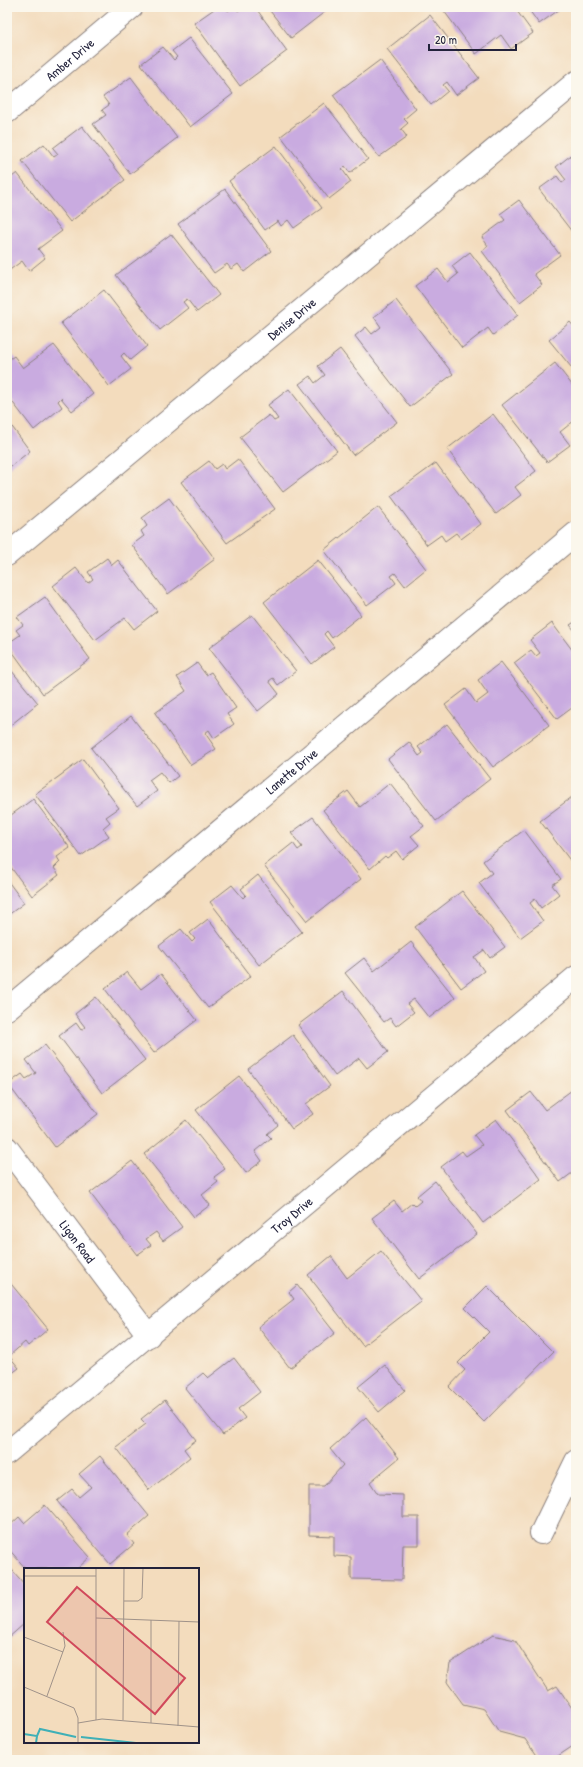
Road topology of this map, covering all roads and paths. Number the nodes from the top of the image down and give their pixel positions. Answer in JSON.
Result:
{"nodes":[{"id":1,"x":132,"y":7,"type":"edge"},
{"id":2,"x":576,"y":82,"type":"edge"},
{"id":3,"x":7,"y":112,"type":"edge"},
{"id":4,"x":576,"y":533,"type":"edge"},
{"id":5,"x":7,"y":555,"type":"edge"},
{"id":6,"x":576,"y":977,"type":"edge"},
{"id":7,"x":7,"y":1009,"type":"edge"},
{"id":8,"x":7,"y":1148,"type":"edge"},
{"id":9,"x":149,"y":1336,"type":"junction"},
{"id":10,"x":7,"y":1453,"type":"edge"},
{"id":11,"x":576,"y":1461,"type":"edge"},
{"id":12,"x":541,"y":1533,"type":"dead end"}],
"edges":[{"from":1,"to":3,"type":"street","name":"Amber Drive"},
{"from":2,"to":5,"type":"street","name":"Denise Drive"},
{"from":4,"to":7,"type":"street","name":"Lanette Drive"},
{"from":6,"to":9,"type":"street","name":"Troy Drive"},
{"from":8,"to":9,"type":"street","name":"Ligon Road"},
{"from":9,"to":10,"type":"street","name":"Troy Drive"},
{"from":11,"to":12,"type":"street"}]}
